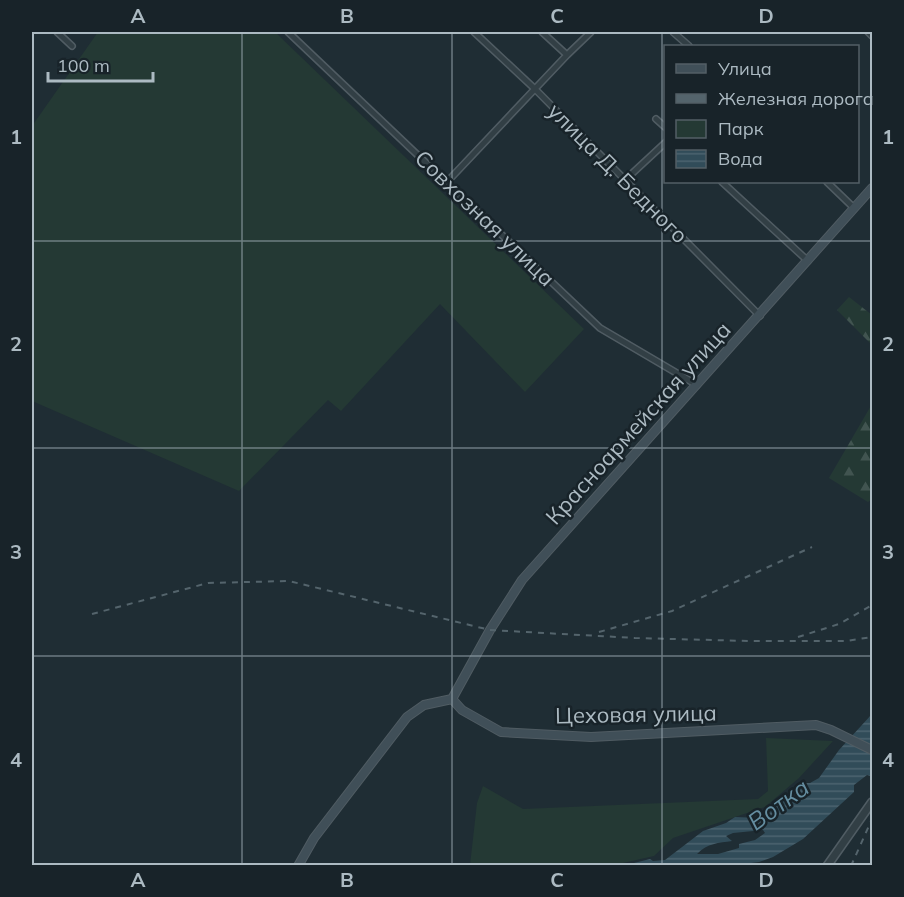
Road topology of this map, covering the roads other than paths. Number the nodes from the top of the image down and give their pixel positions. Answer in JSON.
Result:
{"nodes":[{"id":1,"x":57,"y":32,"type":"edge"},
{"id":2,"x":288,"y":32,"type":"edge"},
{"id":3,"x":474,"y":32,"type":"edge"},
{"id":4,"x":542,"y":32,"type":"edge"},
{"id":5,"x":591,"y":32,"type":"edge"},
{"id":6,"x":673,"y":32,"type":"edge"},
{"id":7,"x":868,"y":32,"type":"edge"},
{"id":8,"x":873,"y":36,"type":"edge"},
{"id":9,"x":688,"y":45,"type":"edge"},
{"id":10,"x":72,"y":46,"type":"dead end"},
{"id":11,"x":567,"y":55,"type":"junction"},
{"id":12,"x":535,"y":89,"type":"junction"},
{"id":13,"x":657,"y":119,"type":"dead end"},
{"id":14,"x":664,"y":126,"type":"edge"},
{"id":15,"x":664,"y":144,"type":"edge"},
{"id":16,"x":626,"y":180,"type":"junction"},
{"id":17,"x":447,"y":182,"type":"junction"},
{"id":18,"x":723,"y":183,"type":"edge"},
{"id":19,"x":828,"y":183,"type":"edge"},
{"id":20,"x":873,"y":188,"type":"edge"},
{"id":21,"x":854,"y":208,"type":"junction"},
{"id":22,"x":808,"y":261,"type":"junction"},
{"id":23,"x":759,"y":316,"type":"junction"},
{"id":24,"x":697,"y":385,"type":"junction"},
{"id":25,"x":452,"y":699,"type":"junction"},
{"id":26,"x":873,"y":750,"type":"edge"},
{"id":27,"x":873,"y":802,"type":"edge"},
{"id":28,"x":298,"y":866,"type":"edge"},
{"id":29,"x":826,"y":866,"type":"edge"}],
"edges":[{"from":1,"to":10,"type":"street"},
{"from":2,"to":17,"type":"street","name":"Совхозная улица"},
{"from":3,"to":12,"type":"street","name":"улица Д. Бедного"},
{"from":4,"to":11,"type":"street"},
{"from":5,"to":11,"type":"street"},
{"from":6,"to":9,"type":"street"},
{"from":7,"to":8,"type":"street"},
{"from":11,"to":12,"type":"street"},
{"from":12,"to":16,"type":"street","name":"улица Д. Бедного"},
{"from":12,"to":17,"type":"street"},
{"from":13,"to":14,"type":"street"},
{"from":15,"to":16,"type":"street"},
{"from":16,"to":23,"type":"street","name":"улица Д. Бедного"},
{"from":17,"to":24,"type":"street","name":"Совхозная улица"},
{"from":18,"to":22,"type":"street"},
{"from":19,"to":21,"type":"street"},
{"from":20,"to":21,"type":"main road","name":"Красноармейская улица"},
{"from":21,"to":22,"type":"main road","name":"Красноармейская улица"},
{"from":22,"to":23,"type":"main road","name":"Красноармейская улица"},
{"from":23,"to":24,"type":"main road","name":"Красноармейская улица"},
{"from":24,"to":25,"type":"main road","name":"Красноармейская улица"},
{"from":25,"to":26,"type":"main road","name":"Цеховая улица"},
{"from":25,"to":28,"type":"main road"},
{"from":27,"to":29,"type":"street"}]}
